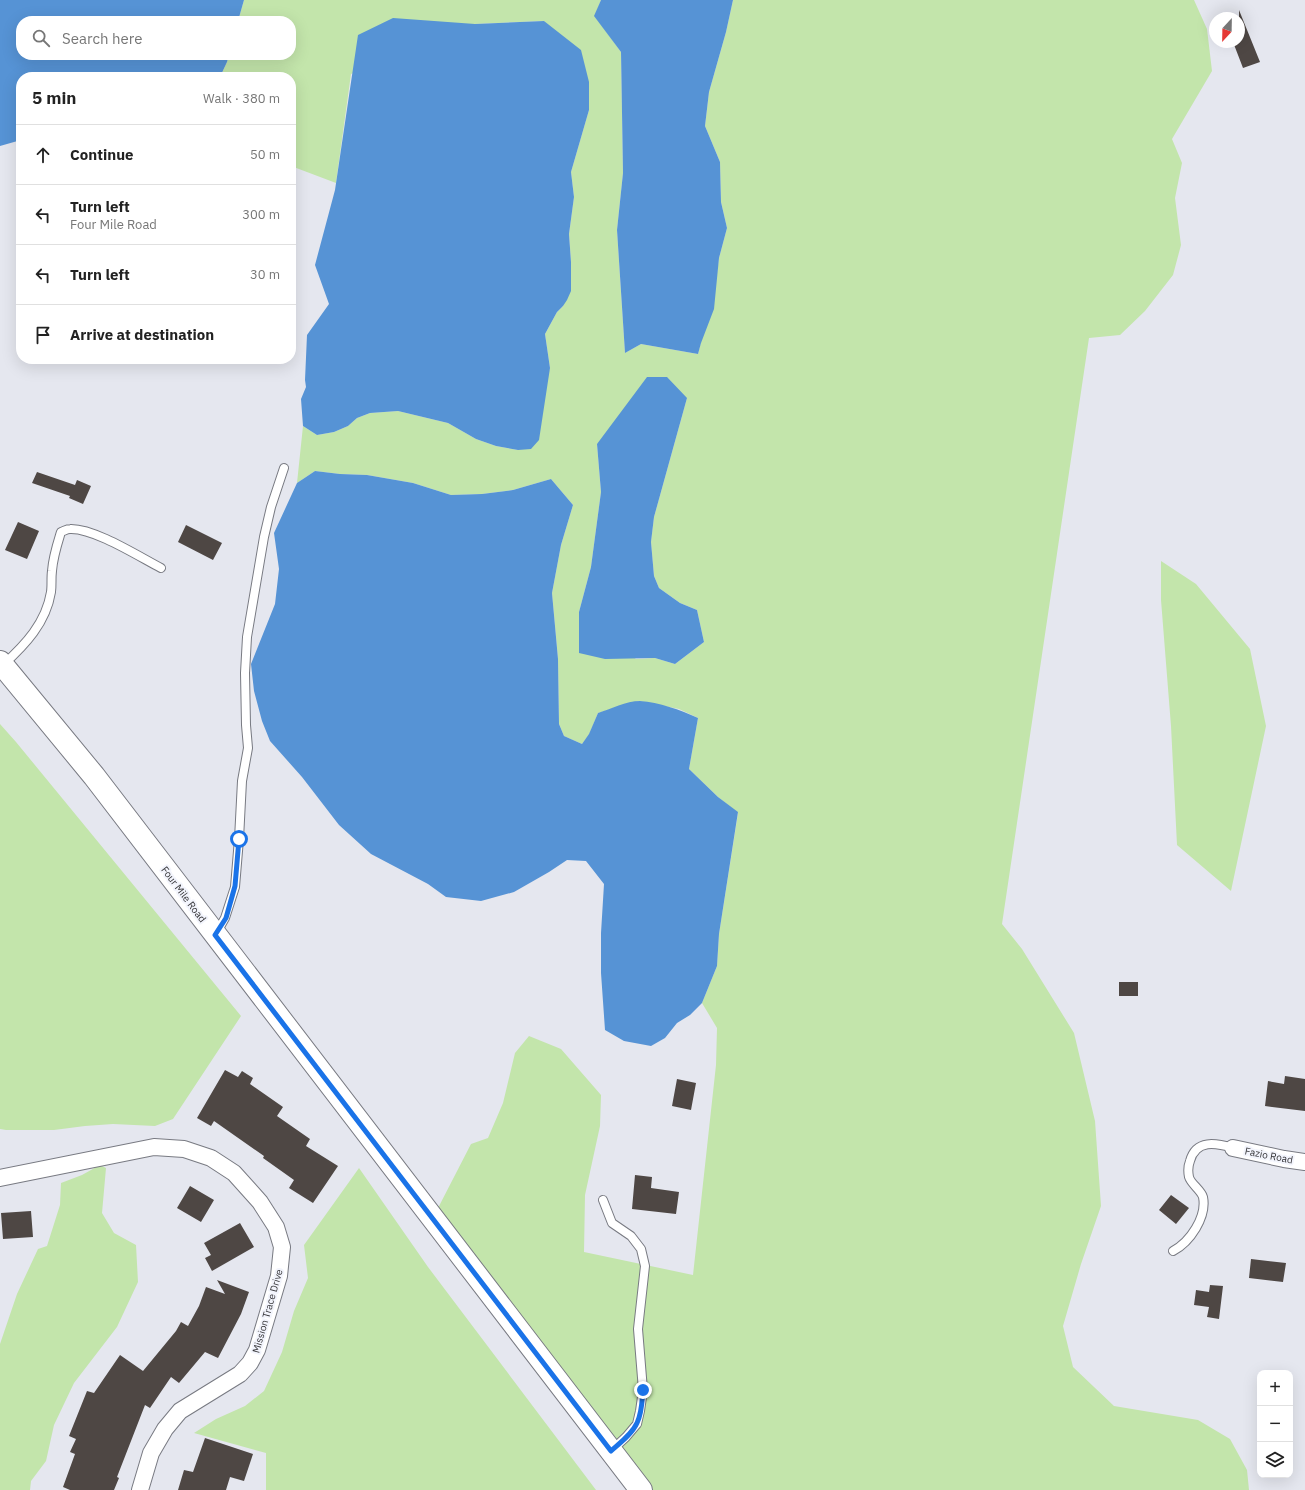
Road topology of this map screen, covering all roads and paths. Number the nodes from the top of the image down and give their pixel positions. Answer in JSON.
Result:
{"nodes":[{"id":1,"x":284,"y":468,"type":"dead end"},
{"id":2,"x":160,"y":568,"type":"dead end"},
{"id":3,"x":1,"y":664,"type":"edge"},
{"id":4,"x":215,"y":935,"type":"junction"},
{"id":5,"x":1233,"y":1148,"type":"joint"},
{"id":6,"x":1305,"y":1162,"type":"edge"},
{"id":7,"x":0,"y":1178,"type":"edge"},
{"id":8,"x":603,"y":1200,"type":"dead end"},
{"id":9,"x":1173,"y":1251,"type":"dead end"},
{"id":10,"x":611,"y":1451,"type":"junction"},
{"id":11,"x":140,"y":1490,"type":"edge"},
{"id":12,"x":641,"y":1490,"type":"edge"}],
"edges":[{"from":1,"to":4,"type":"lane"},
{"from":2,"to":3,"type":"lane"},
{"from":3,"to":4,"type":"main road","name":"Four Mile Road"},
{"from":4,"to":10,"type":"main road","name":"Four Mile Road"},
{"from":5,"to":6,"type":"street","name":"Fazio Road"},
{"from":5,"to":9,"type":"lane"},
{"from":7,"to":11,"type":"street","name":"Mission Trace Drive"},
{"from":8,"to":10,"type":"lane"},
{"from":10,"to":12,"type":"main road","name":"Four Mile Road"}]}
